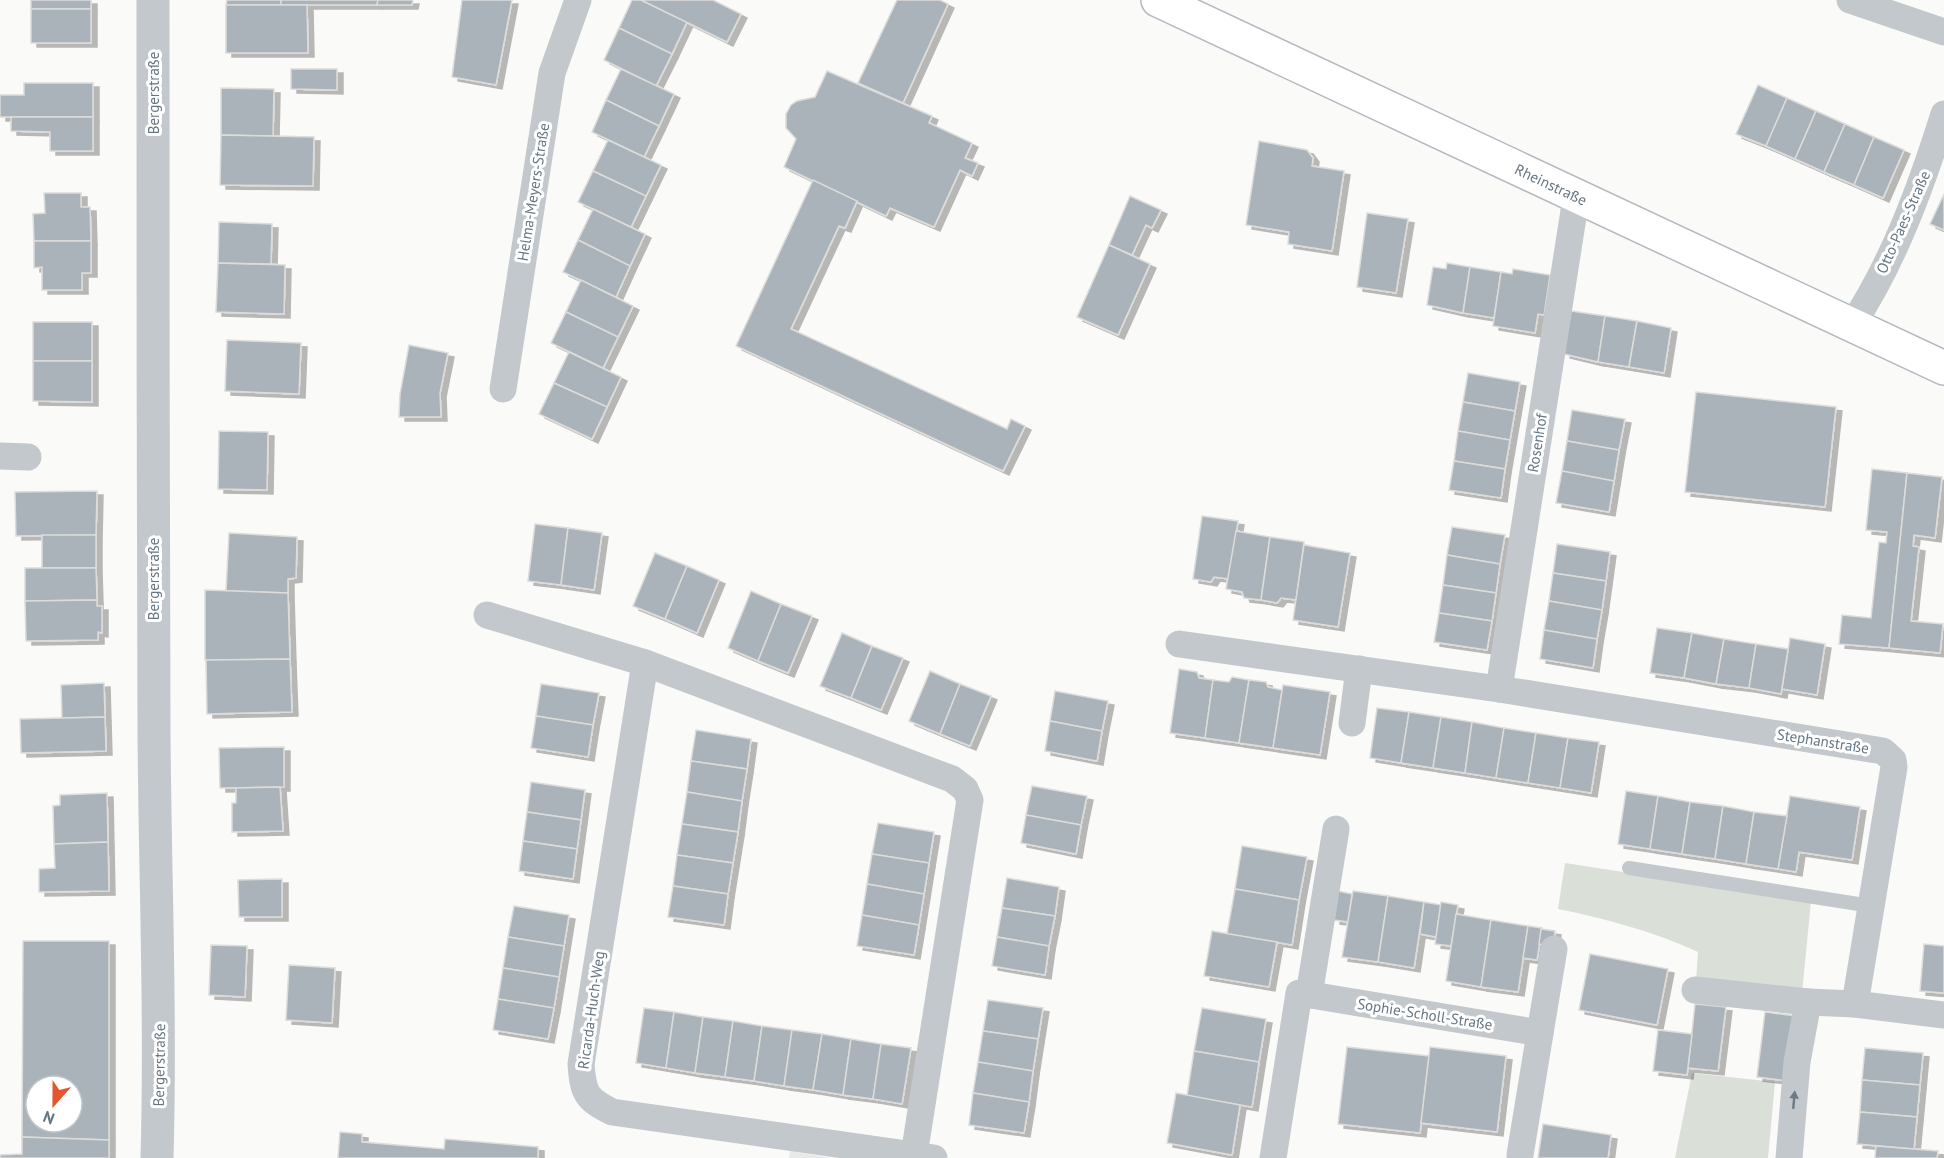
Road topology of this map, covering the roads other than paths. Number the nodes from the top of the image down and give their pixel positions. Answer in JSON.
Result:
{"nodes":[{"id":1,"x":153,"y":0,"type":"edge"},
{"id":2,"x":578,"y":0,"type":"edge"},
{"id":3,"x":1158,"y":0,"type":"edge"},
{"id":4,"x":1850,"y":0,"type":"edge"},
{"id":5,"x":1944,"y":32,"type":"edge"},
{"id":6,"x":1944,"y":114,"type":"edge"},
{"id":7,"x":1576,"y":198,"type":"junction"},
{"id":8,"x":1852,"y":325,"type":"junction"},
{"id":9,"x":1944,"y":368,"type":"edge"},
{"id":10,"x":503,"y":389,"type":"dead end"},
{"id":11,"x":0,"y":456,"type":"edge"},
{"id":12,"x":28,"y":457,"type":"dead end"},
{"id":13,"x":488,"y":615,"type":"dead end"},
{"id":14,"x":1179,"y":644,"type":"dead end"},
{"id":15,"x":645,"y":663,"type":"junction"},
{"id":16,"x":1359,"y":669,"type":"junction"},
{"id":17,"x":1499,"y":689,"type":"junction"},
{"id":18,"x":1352,"y":723,"type":"dead end"},
{"id":19,"x":1336,"y":829,"type":"dead end"},
{"id":20,"x":1629,"y":868,"type":"dead end"},
{"id":21,"x":1871,"y":906,"type":"junction"},
{"id":22,"x":1554,"y":949,"type":"dead end"},
{"id":23,"x":1695,"y":990,"type":"dead end"},
{"id":24,"x":1309,"y":995,"type":"junction"},
{"id":25,"x":1808,"y":1002,"type":"junction"},
{"id":26,"x":1855,"y":1004,"type":"junction"},
{"id":27,"x":1944,"y":1015,"type":"edge"},
{"id":28,"x":1540,"y":1033,"type":"junction"},
{"id":29,"x":1520,"y":1155,"type":"dead end"},
{"id":30,"x":924,"y":1156,"type":"edge"},
{"id":31,"x":157,"y":1158,"type":"edge"},
{"id":32,"x":1273,"y":1158,"type":"edge"},
{"id":33,"x":1789,"y":1158,"type":"edge"}],
"edges":[{"from":1,"to":31,"type":"street","name":"Bergerstraße"},
{"from":2,"to":10,"type":"street","name":"Helma-Meyers-Straße"},
{"from":3,"to":7,"type":"main road","name":"Rheinstraße"},
{"from":4,"to":5,"type":"street"},
{"from":6,"to":8,"type":"street","name":"Otto-Paes-Straße"},
{"from":7,"to":8,"type":"main road","name":"Rheinstraße"},
{"from":7,"to":17,"type":"street","name":"Rosenhof"},
{"from":8,"to":9,"type":"main road","name":"Rheinstraße"},
{"from":11,"to":12,"type":"street"},
{"from":13,"to":15,"type":"street","name":"Ricarda-Huch-Weg"},
{"from":14,"to":16,"type":"street"},
{"from":15,"to":30,"type":"street","name":"Ricarda-Huch-Weg"},
{"from":15,"to":30,"type":"street","name":"Ricarda-Huch-Weg"},
{"from":16,"to":17,"type":"street"},
{"from":16,"to":18,"type":"street"},
{"from":17,"to":21,"type":"street","name":"Stephanstraße"},
{"from":19,"to":24,"type":"street"},
{"from":20,"to":21,"type":"lane"},
{"from":21,"to":26,"type":"street","name":"Stephanstraße"},
{"from":22,"to":28,"type":"street"},
{"from":23,"to":25,"type":"street"},
{"from":24,"to":28,"type":"street","name":"Sophie-Scholl-Straße"},
{"from":24,"to":32,"type":"street"},
{"from":25,"to":26,"type":"street"},
{"from":33,"to":25,"type":"street","one_way":true},
{"from":26,"to":27,"type":"street"},
{"from":28,"to":29,"type":"street"}]}
